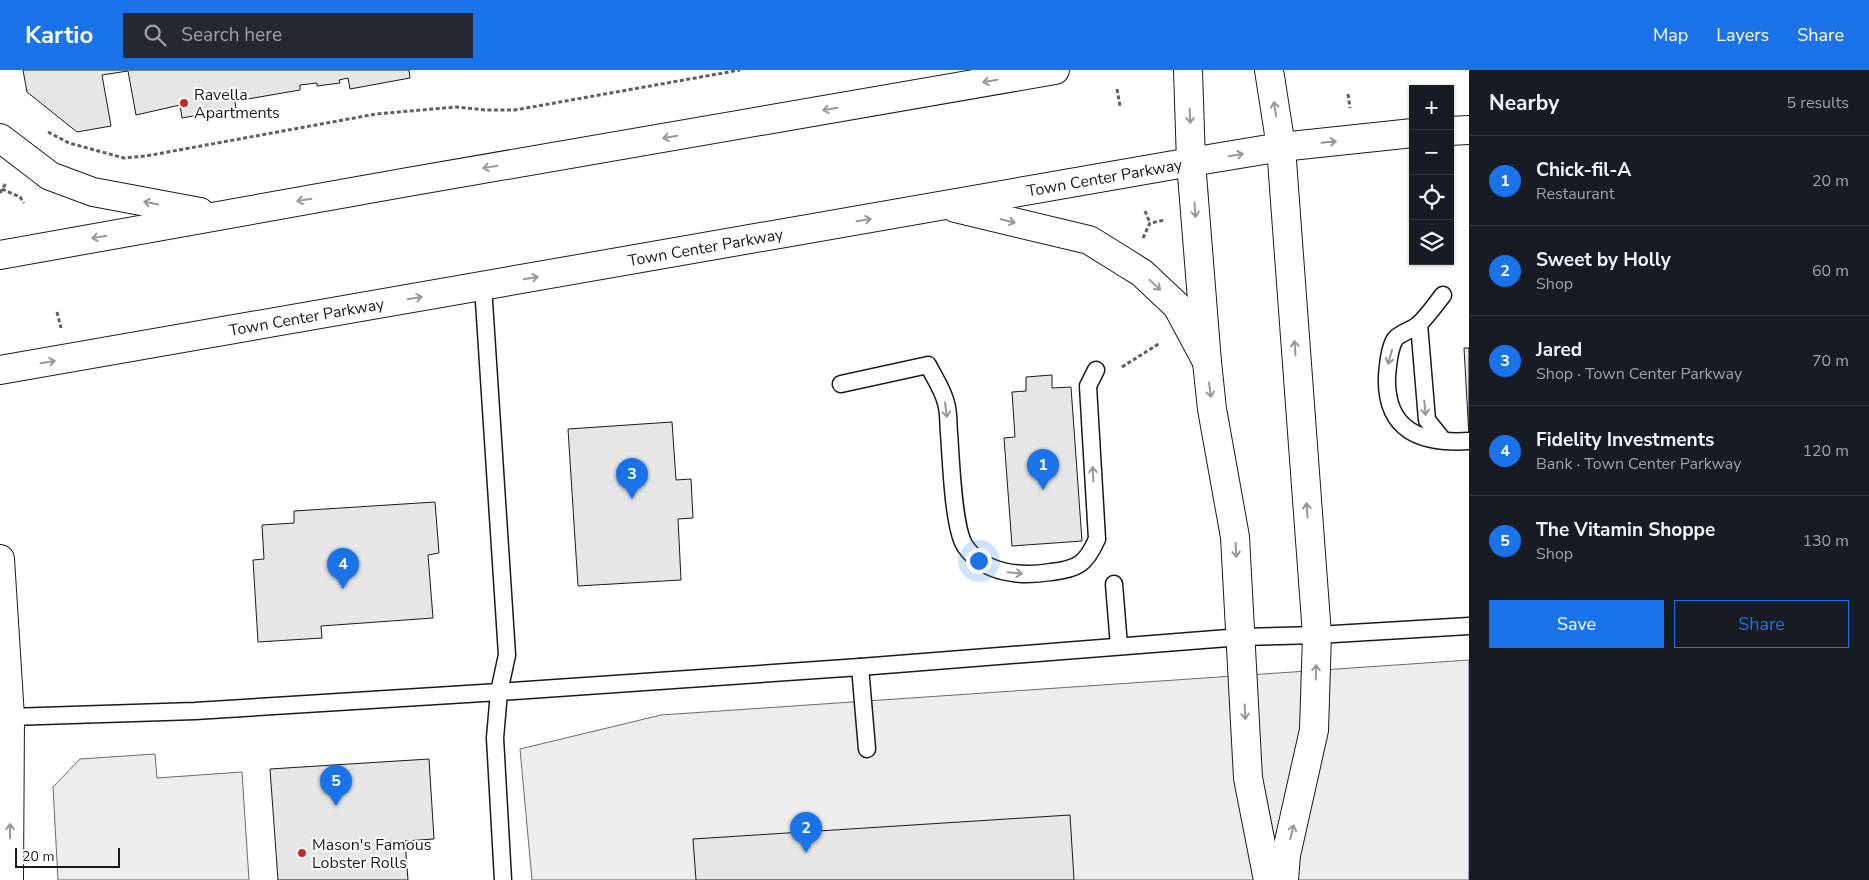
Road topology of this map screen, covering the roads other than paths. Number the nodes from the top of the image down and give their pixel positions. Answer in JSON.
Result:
{"nodes":[{"id":1,"x":1055,"y":70,"type":"edge"},
{"id":2,"x":1188,"y":70,"type":"edge"},
{"id":3,"x":1269,"y":70,"type":"edge"},
{"id":4,"x":1469,"y":130,"type":"edge"},
{"id":5,"x":1454,"y":131,"type":"edge"},
{"id":6,"x":1409,"y":133,"type":"edge"},
{"id":7,"x":0,"y":138,"type":"edge"},
{"id":8,"x":1281,"y":148,"type":"junction"},
{"id":9,"x":1191,"y":162,"type":"junction"},
{"id":10,"x":944,"y":205,"type":"junction"},
{"id":11,"x":216,"y":215,"type":"junction"},
{"id":12,"x":0,"y":255,"type":"edge"},
{"id":13,"x":483,"y":286,"type":"junction"},
{"id":14,"x":1443,"y":295,"type":"dead end"},
{"id":15,"x":1419,"y":324,"type":"junction"},
{"id":16,"x":1206,"y":362,"type":"junction"},
{"id":17,"x":0,"y":370,"type":"edge"},
{"id":18,"x":1096,"y":370,"type":"road end"},
{"id":19,"x":841,"y":384,"type":"dead end"},
{"id":20,"x":1443,"y":440,"type":"junction"},
{"id":21,"x":1469,"y":441,"type":"edge"},
{"id":22,"x":0,"y":559,"type":"edge"},
{"id":23,"x":1114,"y":584,"type":"dead end"},
{"id":24,"x":1469,"y":626,"type":"edge"},
{"id":25,"x":1317,"y":635,"type":"junction"},
{"id":26,"x":1241,"y":637,"type":"junction"},
{"id":27,"x":1119,"y":646,"type":"junction"},
{"id":28,"x":860,"y":667,"type":"junction"},
{"id":29,"x":499,"y":692,"type":"junction"},
{"id":30,"x":10,"y":717,"type":"junction"},
{"id":31,"x":867,"y":749,"type":"dead end"},
{"id":32,"x":9,"y":880,"type":"edge"},
{"id":33,"x":503,"y":880,"type":"edge"},
{"id":34,"x":1268,"y":880,"type":"edge"},
{"id":35,"x":1284,"y":880,"type":"edge"}],
"edges":[{"from":1,"to":11,"type":"main road","one_way":true},
{"from":2,"to":9,"type":"main road","one_way":true},
{"from":8,"to":3,"type":"main road","one_way":true},
{"from":4,"to":5,"type":"main road"},
{"from":8,"to":6,"type":"main road","name":"Town Center Parkway","one_way":true},
{"from":11,"to":7,"type":"main road","one_way":true},
{"from":9,"to":8,"type":"main road","name":"Town Center Parkway","one_way":true},
{"from":25,"to":8,"type":"main road","one_way":true},
{"from":9,"to":10,"type":"main road","name":"Town Center Parkway"},
{"from":9,"to":16,"type":"main road","one_way":true},
{"from":13,"to":10,"type":"main road","name":"Town Center Parkway","one_way":true},
{"from":10,"to":16,"type":"main road","one_way":true},
{"from":11,"to":12,"type":"main road","one_way":true},
{"from":17,"to":13,"type":"main road","name":"Town Center Parkway","one_way":true},
{"from":13,"to":29,"type":"lane"},
{"from":14,"to":15,"type":"lane"},
{"from":15,"to":20,"type":"lane","one_way":true},
{"from":15,"to":20,"type":"lane","one_way":true},
{"from":16,"to":26,"type":"main road","one_way":true},
{"from":19,"to":18,"type":"lane","one_way":true},
{"from":20,"to":21,"type":"lane"},
{"from":22,"to":30,"type":"main road"},
{"from":23,"to":27,"type":"lane"},
{"from":24,"to":25,"type":"lane"},
{"from":25,"to":26,"type":"lane"},
{"from":35,"to":25,"type":"main road","one_way":true},
{"from":26,"to":27,"type":"lane"},
{"from":26,"to":34,"type":"main road","one_way":true},
{"from":27,"to":28,"type":"lane"},
{"from":28,"to":29,"type":"lane"},
{"from":28,"to":31,"type":"lane"},
{"from":29,"to":30,"type":"lane"},
{"from":29,"to":33,"type":"lane"},
{"from":32,"to":30,"type":"main road","one_way":true}]}
